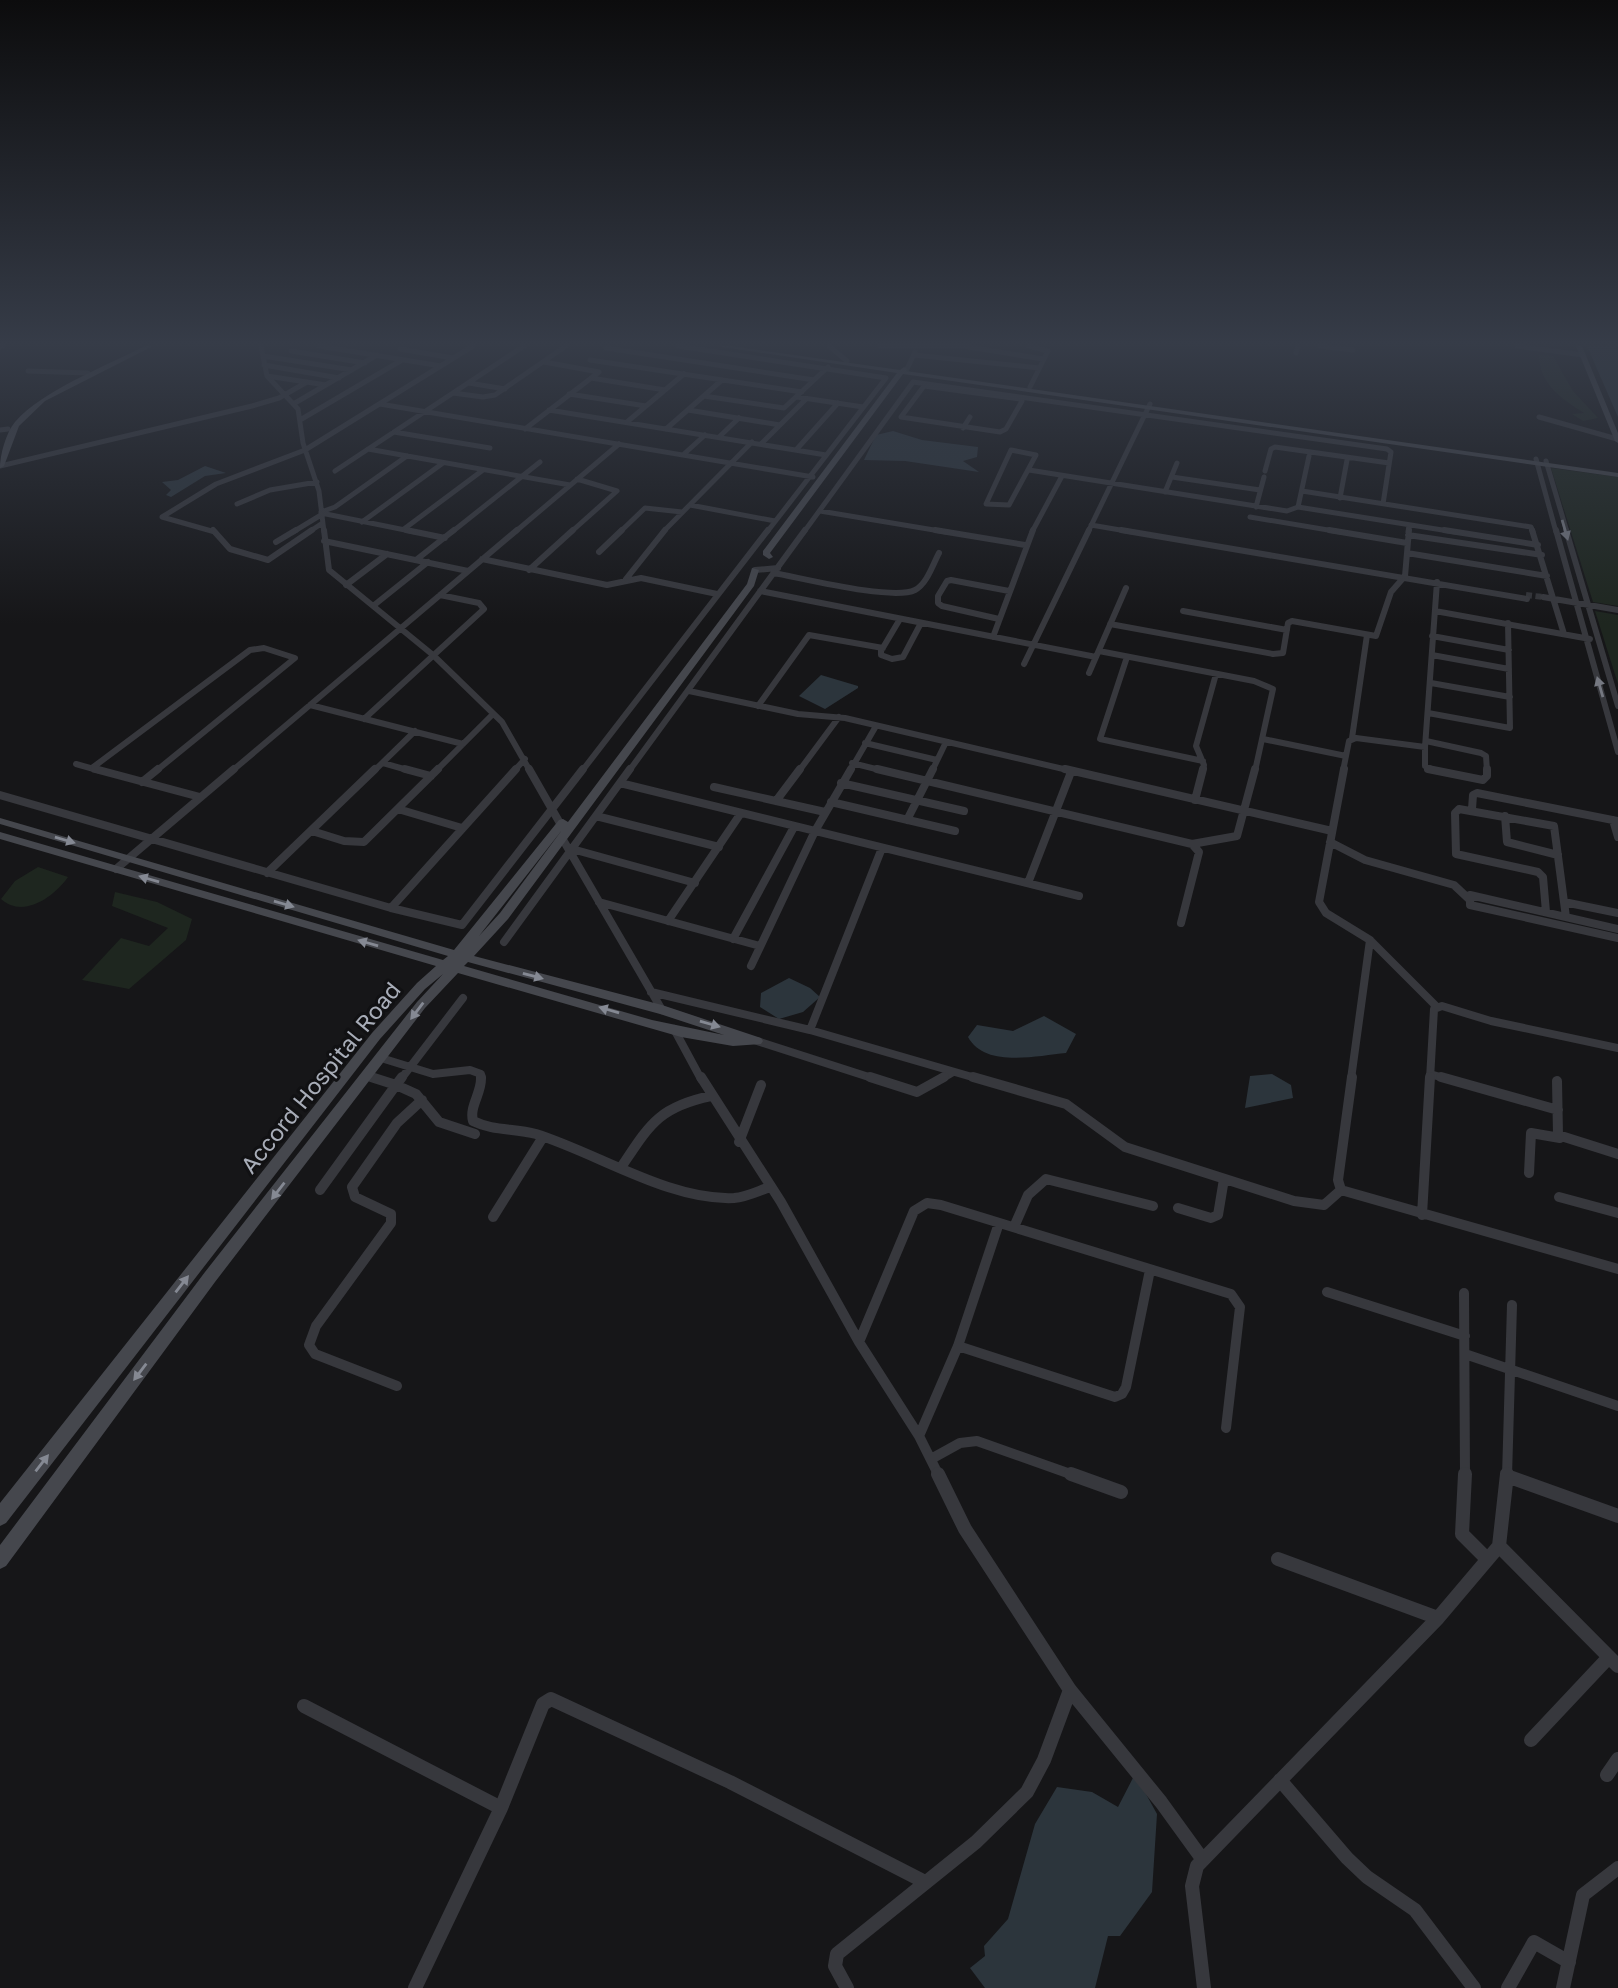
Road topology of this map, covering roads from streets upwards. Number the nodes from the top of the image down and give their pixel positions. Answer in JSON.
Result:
{"nodes":[{"id":1,"x":11,"y":439,"type":"edge"},
{"id":2,"x":117,"y":439,"type":"edge"},
{"id":3,"x":304,"y":439,"type":"edge"},
{"id":4,"x":324,"y":439,"type":"edge"},
{"id":5,"x":384,"y":439,"type":"edge"},
{"id":6,"x":435,"y":439,"type":"edge"},
{"id":7,"x":591,"y":439,"type":"edge"},
{"id":8,"x":701,"y":439,"type":"edge"},
{"id":9,"x":729,"y":439,"type":"edge"},
{"id":10,"x":766,"y":439,"type":"edge"},
{"id":11,"x":806,"y":439,"type":"edge"},
{"id":12,"x":839,"y":439,"type":"edge"},
{"id":13,"x":853,"y":439,"type":"edge"},
{"id":14,"x":856,"y":439,"type":"edge"},
{"id":15,"x":872,"y":439,"type":"edge"},
{"id":16,"x":1133,"y":439,"type":"edge"},
{"id":17,"x":1330,"y":439,"type":"edge"},
{"id":18,"x":1374,"y":439,"type":"edge"},
{"id":19,"x":619,"y":443,"type":"junction"},
{"id":20,"x":752,"y":443,"type":"junction"},
{"id":21,"x":761,"y":444,"type":"junction"},
{"id":22,"x":490,"y":448,"type":"dead end"},
{"id":23,"x":368,"y":449,"type":"junction"},
{"id":24,"x":306,"y":450,"type":"junction"},
{"id":25,"x":796,"y":450,"type":"junction"},
{"id":26,"x":684,"y":454,"type":"junction"},
{"id":27,"x":826,"y":455,"type":"junction"},
{"id":28,"x":407,"y":456,"type":"junction"},
{"id":29,"x":1310,"y":456,"type":"dead end"},
{"id":30,"x":1346,"y":460,"type":"dead end"},
{"id":31,"x":1537,"y":461,"type":"junction"},
{"id":32,"x":540,"y":462,"type":"dead end"},
{"id":33,"x":443,"y":463,"type":"junction"},
{"id":34,"x":732,"y":463,"type":"junction"},
{"id":35,"x":1177,"y":463,"type":"dead end"},
{"id":36,"x":1389,"y":463,"type":"junction"},
{"id":37,"x":1546,"y":463,"type":"junction"},
{"id":38,"x":0,"y":466,"type":"edge"},
{"id":39,"x":482,"y":470,"type":"junction"},
{"id":40,"x":1029,"y":470,"type":"junction"},
{"id":41,"x":335,"y":471,"type":"dead end"},
{"id":42,"x":1618,"y":473,"type":"edge"},
{"id":43,"x":1062,"y":475,"type":"junction"},
{"id":44,"x":810,"y":476,"type":"junction"},
{"id":45,"x":522,"y":477,"type":"junction"},
{"id":46,"x":1172,"y":477,"type":"junction"},
{"id":47,"x":823,"y":478,"type":"junction"},
{"id":48,"x":577,"y":479,"type":"junction"},
{"id":49,"x":317,"y":482,"type":"junction"},
{"id":50,"x":1112,"y":483,"type":"junction"},
{"id":51,"x":570,"y":485,"type":"junction"},
{"id":52,"x":1260,"y":490,"type":"junction"},
{"id":53,"x":1302,"y":491,"type":"junction"},
{"id":54,"x":1166,"y":492,"type":"junction"},
{"id":55,"x":1340,"y":498,"type":"junction"},
{"id":56,"x":237,"y":504,"type":"dead end"},
{"id":57,"x":1383,"y":504,"type":"junction"},
{"id":58,"x":690,"y":505,"type":"junction"},
{"id":59,"x":1256,"y":507,"type":"junction"},
{"id":60,"x":1298,"y":507,"type":"junction"},
{"id":61,"x":820,"y":511,"type":"junction"},
{"id":62,"x":682,"y":512,"type":"junction"},
{"id":63,"x":321,"y":514,"type":"junction"},
{"id":64,"x":1250,"y":517,"type":"dead end"},
{"id":65,"x":775,"y":521,"type":"junction"},
{"id":66,"x":362,"y":522,"type":"junction"},
{"id":67,"x":321,"y":524,"type":"junction"},
{"id":68,"x":1091,"y":524,"type":"junction"},
{"id":69,"x":1409,"y":525,"type":"junction"},
{"id":70,"x":404,"y":529,"type":"junction"},
{"id":71,"x":445,"y":538,"type":"junction"},
{"id":72,"x":1408,"y":539,"type":"junction"},
{"id":73,"x":324,"y":541,"type":"junction"},
{"id":74,"x":276,"y":542,"type":"dead end"},
{"id":75,"x":1025,"y":545,"type":"junction"},
{"id":76,"x":1538,"y":545,"type":"junction"},
{"id":77,"x":599,"y":552,"type":"dead end"},
{"id":78,"x":1407,"y":553,"type":"junction"},
{"id":79,"x":387,"y":554,"type":"junction"},
{"id":80,"x":939,"y":554,"type":"dead end"},
{"id":81,"x":1542,"y":555,"type":"junction"},
{"id":82,"x":769,"y":557,"type":"junction"},
{"id":83,"x":482,"y":559,"type":"junction"},
{"id":84,"x":416,"y":560,"type":"junction"},
{"id":85,"x":428,"y":562,"type":"junction"},
{"id":86,"x":777,"y":568,"type":"junction"},
{"id":87,"x":529,"y":570,"type":"junction"},
{"id":88,"x":755,"y":570,"type":"joint"},
{"id":89,"x":468,"y":571,"type":"junction"},
{"id":90,"x":1405,"y":576,"type":"junction"},
{"id":91,"x":1547,"y":576,"type":"junction"},
{"id":92,"x":626,"y":579,"type":"junction"},
{"id":93,"x":1437,"y":582,"type":"junction"},
{"id":94,"x":346,"y":585,"type":"junction"},
{"id":95,"x":1126,"y":588,"type":"dead end"},
{"id":96,"x":760,"y":591,"type":"junction"},
{"id":97,"x":1009,"y":591,"type":"junction"},
{"id":98,"x":717,"y":594,"type":"junction"},
{"id":99,"x":440,"y":595,"type":"junction"},
{"id":100,"x":1527,"y":597,"type":"tunnel mouth"},
{"id":101,"x":1544,"y":599,"type":"tunnel mouth"},
{"id":102,"x":1555,"y":601,"type":"junction"},
{"id":103,"x":1577,"y":605,"type":"junction"},
{"id":104,"x":373,"y":606,"type":"junction"},
{"id":105,"x":1588,"y":606,"type":"junction"},
{"id":106,"x":1183,"y":611,"type":"dead end"},
{"id":107,"x":1435,"y":611,"type":"junction"},
{"id":108,"x":1618,"y":611,"type":"edge"},
{"id":109,"x":900,"y":619,"type":"junction"},
{"id":110,"x":999,"y":619,"type":"junction"},
{"id":111,"x":921,"y":623,"type":"junction"},
{"id":112,"x":1507,"y":623,"type":"junction"},
{"id":113,"x":1110,"y":624,"type":"junction"},
{"id":114,"x":401,"y":629,"type":"junction"},
{"id":115,"x":1287,"y":630,"type":"junction"},
{"id":116,"x":1564,"y":634,"type":"junction"},
{"id":117,"x":1367,"y":635,"type":"junction"},
{"id":118,"x":1432,"y":636,"type":"junction"},
{"id":119,"x":993,"y":637,"type":"junction"},
{"id":120,"x":1586,"y":638,"type":"junction"},
{"id":121,"x":1598,"y":640,"type":"junction"},
{"id":122,"x":1033,"y":644,"type":"junction"},
{"id":123,"x":883,"y":648,"type":"junction"},
{"id":124,"x":1509,"y":650,"type":"junction"},
{"id":125,"x":1097,"y":654,"type":"junction"},
{"id":126,"x":1432,"y":654,"type":"junction"},
{"id":127,"x":433,"y":655,"type":"junction"},
{"id":128,"x":1128,"y":657,"type":"junction"},
{"id":129,"x":1024,"y":664,"type":"dead end"},
{"id":130,"x":1509,"y":669,"type":"junction"},
{"id":131,"x":1089,"y":673,"type":"dead end"},
{"id":132,"x":1216,"y":674,"type":"junction"},
{"id":133,"x":1431,"y":683,"type":"junction"},
{"id":134,"x":689,"y":691,"type":"junction"},
{"id":135,"x":1510,"y":697,"type":"junction"},
{"id":136,"x":310,"y":705,"type":"junction"},
{"id":137,"x":758,"y":706,"type":"junction"},
{"id":138,"x":1618,"y":706,"type":"edge"},
{"id":139,"x":1428,"y":713,"type":"junction"},
{"id":140,"x":493,"y":714,"type":"junction"},
{"id":141,"x":839,"y":717,"type":"junction"},
{"id":142,"x":364,"y":719,"type":"junction"},
{"id":143,"x":876,"y":726,"type":"junction"},
{"id":144,"x":415,"y":731,"type":"junction"},
{"id":145,"x":1352,"y":738,"type":"junction"},
{"id":146,"x":1263,"y":739,"type":"junction"},
{"id":147,"x":946,"y":742,"type":"junction"},
{"id":148,"x":865,"y":743,"type":"junction"},
{"id":149,"x":463,"y":744,"type":"junction"},
{"id":150,"x":1425,"y":744,"type":"junction"},
{"id":151,"x":1618,"y":752,"type":"edge"},
{"id":152,"x":1346,"y":756,"type":"junction"},
{"id":153,"x":525,"y":759,"type":"junction"},
{"id":154,"x":937,"y":760,"type":"junction"},
{"id":155,"x":1203,"y":761,"type":"junction"},
{"id":156,"x":383,"y":763,"type":"junction"},
{"id":157,"x":852,"y":763,"type":"junction"},
{"id":158,"x":76,"y":764,"type":"dead end"},
{"id":159,"x":92,"y":768,"type":"junction"},
{"id":160,"x":1071,"y":772,"type":"junction"},
{"id":161,"x":430,"y":776,"type":"junction"},
{"id":162,"x":927,"y":780,"type":"junction"},
{"id":163,"x":142,"y":782,"type":"junction"},
{"id":164,"x":620,"y":783,"type":"junction"},
{"id":165,"x":841,"y":783,"type":"junction"},
{"id":166,"x":714,"y":787,"type":"dead end"},
{"id":167,"x":0,"y":795,"type":"edge"},
{"id":168,"x":200,"y":797,"type":"junction"},
{"id":169,"x":917,"y":800,"type":"junction"},
{"id":170,"x":1195,"y":800,"type":"junction"},
{"id":171,"x":776,"y":801,"type":"junction"},
{"id":172,"x":831,"y":802,"type":"junction"},
{"id":173,"x":398,"y":809,"type":"junction"},
{"id":174,"x":1472,"y":809,"type":"junction"},
{"id":175,"x":964,"y":811,"type":"dead end"},
{"id":176,"x":551,"y":812,"type":"junction"},
{"id":177,"x":825,"y":812,"type":"junction"},
{"id":178,"x":1246,"y":812,"type":"junction"},
{"id":179,"x":740,"y":813,"type":"junction"},
{"id":180,"x":1054,"y":813,"type":"junction"},
{"id":181,"x":596,"y":816,"type":"junction"},
{"id":182,"x":1505,"y":816,"type":"junction"},
{"id":183,"x":906,"y":820,"type":"junction"},
{"id":184,"x":0,"y":821,"type":"edge"},
{"id":185,"x":1616,"y":821,"type":"edge"},
{"id":186,"x":794,"y":827,"type":"junction"},
{"id":187,"x":462,"y":828,"type":"junction"},
{"id":188,"x":312,"y":831,"type":"junction"},
{"id":189,"x":815,"y":831,"type":"junction"},
{"id":190,"x":955,"y":831,"type":"dead end"},
{"id":191,"x":1332,"y":831,"type":"junction"},
{"id":192,"x":561,"y":832,"type":"junction"},
{"id":193,"x":0,"y":835,"type":"edge"},
{"id":194,"x":1618,"y":837,"type":"edge"},
{"id":195,"x":152,"y":839,"type":"junction"},
{"id":196,"x":1330,"y":842,"type":"junction"},
{"id":197,"x":1192,"y":844,"type":"junction"},
{"id":198,"x":719,"y":846,"type":"junction"},
{"id":199,"x":882,"y":848,"type":"junction"},
{"id":200,"x":571,"y":850,"type":"junction"},
{"id":201,"x":1558,"y":855,"type":"junction"},
{"id":202,"x":130,"y":859,"type":"junction"},
{"id":203,"x":116,"y":869,"type":"junction"},
{"id":204,"x":267,"y":873,"type":"junction"},
{"id":205,"x":695,"y":883,"type":"junction"},
{"id":206,"x":1028,"y":883,"type":"junction"},
{"id":207,"x":1079,"y":895,"type":"dead end"},
{"id":208,"x":1470,"y":900,"type":"junction"},
{"id":209,"x":600,"y":902,"type":"junction"},
{"id":210,"x":1564,"y":902,"type":"junction"},
{"id":211,"x":391,"y":908,"type":"junction"},
{"id":212,"x":1546,"y":912,"type":"junction"},
{"id":213,"x":1618,"y":913,"type":"edge"},
{"id":214,"x":1566,"y":917,"type":"junction"},
{"id":215,"x":668,"y":921,"type":"junction"},
{"id":216,"x":1181,"y":923,"type":"dead end"},
{"id":217,"x":1618,"y":929,"type":"edge"},
{"id":218,"x":1618,"y":938,"type":"edge"},
{"id":219,"x":733,"y":939,"type":"junction"},
{"id":220,"x":1370,"y":940,"type":"junction"},
{"id":221,"x":504,"y":942,"type":"dead end"},
{"id":222,"x":760,"y":946,"type":"junction"},
{"id":223,"x":456,"y":962,"type":"junction"},
{"id":224,"x":751,"y":966,"type":"dead end"},
{"id":225,"x":651,"y":992,"type":"junction"},
{"id":226,"x":463,"y":998,"type":"dead end"},
{"id":227,"x":1437,"y":1007,"type":"junction"},
{"id":228,"x":662,"y":1010,"type":"junction"},
{"id":229,"x":674,"y":1029,"type":"junction"},
{"id":230,"x":810,"y":1030,"type":"junction"},
{"id":231,"x":757,"y":1041,"type":"junction"},
{"id":232,"x":1618,"y":1048,"type":"edge"},
{"id":233,"x":381,"y":1058,"type":"junction"},
{"id":234,"x":409,"y":1067,"type":"junction"},
{"id":235,"x":953,"y":1072,"type":"junction"},
{"id":236,"x":1430,"y":1074,"type":"junction"},
{"id":237,"x":368,"y":1076,"type":"junction"},
{"id":238,"x":1557,"y":1081,"type":"dead end"},
{"id":239,"x":761,"y":1084,"type":"dead end"},
{"id":240,"x":396,"y":1085,"type":"junction"},
{"id":241,"x":711,"y":1096,"type":"junction"},
{"id":242,"x":422,"y":1100,"type":"junction"},
{"id":243,"x":1558,"y":1110,"type":"junction"},
{"id":244,"x":475,"y":1133,"type":"dead end"},
{"id":245,"x":543,"y":1137,"type":"junction"},
{"id":246,"x":1560,"y":1138,"type":"junction"},
{"id":247,"x":739,"y":1143,"type":"junction"},
{"id":248,"x":1618,"y":1154,"type":"edge"},
{"id":249,"x":622,"y":1166,"type":"junction"},
{"id":250,"x":1529,"y":1172,"type":"dead end"},
{"id":251,"x":1224,"y":1179,"type":"junction"},
{"id":252,"x":770,"y":1186,"type":"junction"},
{"id":253,"x":320,"y":1190,"type":"dead end"},
{"id":254,"x":1341,"y":1190,"type":"junction"},
{"id":255,"x":1559,"y":1197,"type":"dead end"},
{"id":256,"x":1153,"y":1206,"type":"dead end"},
{"id":257,"x":1178,"y":1208,"type":"dead end"},
{"id":258,"x":1618,"y":1213,"type":"edge"},
{"id":259,"x":1422,"y":1215,"type":"junction"},
{"id":260,"x":493,"y":1217,"type":"dead end"},
{"id":261,"x":999,"y":1223,"type":"junction"},
{"id":262,"x":1014,"y":1227,"type":"junction"},
{"id":263,"x":1618,"y":1269,"type":"edge"},
{"id":264,"x":1150,"y":1270,"type":"junction"},
{"id":265,"x":1327,"y":1292,"type":"dead end"},
{"id":266,"x":1464,"y":1293,"type":"dead end"},
{"id":267,"x":1512,"y":1305,"type":"dead end"},
{"id":268,"x":1465,"y":1336,"type":"junction"},
{"id":269,"x":859,"y":1342,"type":"junction"},
{"id":270,"x":958,"y":1346,"type":"junction"},
{"id":271,"x":1465,"y":1354,"type":"junction"},
{"id":272,"x":1511,"y":1370,"type":"junction"},
{"id":273,"x":397,"y":1386,"type":"dead end"},
{"id":274,"x":1618,"y":1406,"type":"edge"},
{"id":275,"x":1226,"y":1428,"type":"dead end"},
{"id":276,"x":919,"y":1436,"type":"junction"},
{"id":277,"x":931,"y":1459,"type":"junction"},
{"id":278,"x":1507,"y":1476,"type":"junction"},
{"id":279,"x":1121,"y":1492,"type":"dead end"},
{"id":280,"x":1618,"y":1516,"type":"edge"},
{"id":281,"x":0,"y":1517,"type":"edge"},
{"id":282,"x":1499,"y":1546,"type":"junction"},
{"id":283,"x":1486,"y":1558,"type":"junction"},
{"id":284,"x":1278,"y":1559,"type":"dead end"},
{"id":285,"x":0,"y":1560,"type":"edge"},
{"id":286,"x":1438,"y":1618,"type":"junction"},
{"id":287,"x":1614,"y":1661,"type":"edge"},
{"id":288,"x":1070,"y":1690,"type":"junction"},
{"id":289,"x":304,"y":1706,"type":"dead end"},
{"id":290,"x":1531,"y":1740,"type":"dead end"},
{"id":291,"x":1618,"y":1759,"type":"edge"},
{"id":292,"x":1607,"y":1775,"type":"dead end"},
{"id":293,"x":1280,"y":1780,"type":"junction"},
{"id":294,"x":501,"y":1808,"type":"junction"},
{"id":295,"x":1203,"y":1860,"type":"junction"},
{"id":296,"x":1618,"y":1868,"type":"edge"},
{"id":297,"x":925,"y":1882,"type":"junction"},
{"id":298,"x":1569,"y":1962,"type":"junction"},
{"id":299,"x":415,"y":1988,"type":"edge"},
{"id":300,"x":847,"y":1988,"type":"edge"},
{"id":301,"x":1204,"y":1988,"type":"edge"},
{"id":302,"x":1474,"y":1988,"type":"edge"},
{"id":303,"x":1508,"y":1988,"type":"edge"},
{"id":304,"x":1563,"y":1988,"type":"edge"}],
"edges":[{"from":1,"to":38,"type":"street"},
{"from":2,"to":38,"type":"street"},
{"from":3,"to":24,"type":"street"},
{"from":4,"to":24,"type":"street"},
{"from":5,"to":23,"type":"street"},
{"from":6,"to":22,"type":"street"},
{"from":7,"to":19,"type":"street"},
{"from":8,"to":26,"type":"street"},
{"from":9,"to":20,"type":"street"},
{"from":10,"to":21,"type":"street"},
{"from":11,"to":25,"type":"street"},
{"from":12,"to":27,"type":"street"},
{"from":13,"to":47,"type":"street"},
{"from":14,"to":82,"type":"street"},
{"from":15,"to":61,"type":"street"},
{"from":16,"to":50,"type":"street"},
{"from":17,"to":36,"type":"street"},
{"from":18,"to":31,"type":"street"},
{"from":19,"to":26,"type":"street"},
{"from":19,"to":48,"type":"street"},
{"from":20,"to":21,"type":"street"},
{"from":20,"to":34,"type":"street"},
{"from":21,"to":25,"type":"street"},
{"from":23,"to":28,"type":"street"},
{"from":23,"to":41,"type":"street"},
{"from":24,"to":49,"type":"street"},
{"from":24,"to":67,"type":"street"},
{"from":25,"to":27,"type":"street"},
{"from":26,"to":34,"type":"street"},
{"from":27,"to":44,"type":"street"},
{"from":28,"to":33,"type":"street"},
{"from":28,"to":63,"type":"street"},
{"from":29,"to":53,"type":"street"},
{"from":30,"to":55,"type":"street"},
{"from":31,"to":37,"type":"street"},
{"from":31,"to":103,"type":"street"},
{"from":32,"to":45,"type":"street"},
{"from":33,"to":39,"type":"street"},
{"from":33,"to":66,"type":"street"},
{"from":34,"to":44,"type":"street"},
{"from":34,"to":58,"type":"street"},
{"from":35,"to":46,"type":"street"},
{"from":36,"to":52,"type":"street"},
{"from":36,"to":57,"type":"street"},
{"from":37,"to":42,"type":"street"},
{"from":37,"to":105,"type":"street","one_way":true},
{"from":39,"to":45,"type":"street"},
{"from":39,"to":70,"type":"street"},
{"from":40,"to":40,"type":"street"},
{"from":40,"to":43,"type":"street"},
{"from":43,"to":50,"type":"street"},
{"from":43,"to":75,"type":"street"},
{"from":44,"to":47,"type":"street"},
{"from":44,"to":65,"type":"street"},
{"from":45,"to":51,"type":"street"},
{"from":45,"to":71,"type":"street"},
{"from":46,"to":52,"type":"street"},
{"from":46,"to":54,"type":"street"},
{"from":47,"to":82,"type":"street"},
{"from":48,"to":51,"type":"street"},
{"from":48,"to":87,"type":"street"},
{"from":49,"to":56,"type":"street"},
{"from":49,"to":63,"type":"street"},
{"from":50,"to":54,"type":"street"},
{"from":50,"to":68,"type":"street"},
{"from":51,"to":83,"type":"street"},
{"from":52,"to":59,"type":"street"},
{"from":53,"to":55,"type":"street"},
{"from":53,"to":60,"type":"street"},
{"from":54,"to":59,"type":"street"},
{"from":55,"to":57,"type":"street"},
{"from":57,"to":76,"type":"street"},
{"from":58,"to":62,"type":"street"},
{"from":58,"to":65,"type":"street"},
{"from":59,"to":60,"type":"street"},
{"from":60,"to":69,"type":"street"},
{"from":61,"to":75,"type":"street"},
{"from":61,"to":86,"type":"street"},
{"from":62,"to":77,"type":"street"},
{"from":62,"to":92,"type":"street"},
{"from":63,"to":66,"type":"street"},
{"from":63,"to":67,"type":"street"},
{"from":63,"to":74,"type":"street"},
{"from":64,"to":72,"type":"street"},
{"from":65,"to":98,"type":"street"},
{"from":66,"to":70,"type":"street"},
{"from":67,"to":73,"type":"street"},
{"from":68,"to":90,"type":"street"},
{"from":68,"to":122,"type":"street"},
{"from":69,"to":72,"type":"street"},
{"from":69,"to":76,"type":"street"},
{"from":70,"to":71,"type":"street"},
{"from":71,"to":84,"type":"street"},
{"from":72,"to":78,"type":"street"},
{"from":72,"to":81,"type":"street"},
{"from":73,"to":79,"type":"street"},
{"from":73,"to":94,"type":"street"},
{"from":75,"to":97,"type":"street"},
{"from":76,"to":81,"type":"street"},
{"from":78,"to":90,"type":"street"},
{"from":78,"to":91,"type":"street"},
{"from":79,"to":84,"type":"street"},
{"from":79,"to":94,"type":"street"},
{"from":80,"to":86,"type":"street"},
{"from":81,"to":91,"type":"street"},
{"from":82,"to":86,"type":"street"},
{"from":83,"to":87,"type":"street"},
{"from":83,"to":89,"type":"street"},
{"from":84,"to":85,"type":"street"},
{"from":85,"to":89,"type":"street"},
{"from":85,"to":104,"type":"street"},
{"from":86,"to":88,"type":"street"},
{"from":86,"to":96,"type":"street"},
{"from":87,"to":92,"type":"street"},
{"from":88,"to":192,"type":"street"},
{"from":89,"to":99,"type":"street"},
{"from":90,"to":93,"type":"street"},
{"from":90,"to":117,"type":"street"},
{"from":91,"to":102,"type":"street"},
{"from":92,"to":98,"type":"street"},
{"from":93,"to":100,"type":"street"},
{"from":93,"to":107,"type":"street"},
{"from":94,"to":104,"type":"street"},
{"from":95,"to":113,"type":"street"},
{"from":96,"to":109,"type":"street"},
{"from":96,"to":134,"type":"street"},
{"from":97,"to":110,"type":"street"},
{"from":97,"to":110,"type":"street"},
{"from":98,"to":176,"type":"street"},
{"from":99,"to":114,"type":"street"},
{"from":99,"to":127,"type":"street"},
{"from":101,"to":102,"type":"street"},
{"from":102,"to":103,"type":"street"},
{"from":102,"to":116,"type":"street"},
{"from":103,"to":105,"type":"street"},
{"from":103,"to":120,"type":"street"},
{"from":104,"to":114,"type":"street"},
{"from":105,"to":108,"type":"street"},
{"from":105,"to":121,"type":"street"},
{"from":106,"to":115,"type":"street"},
{"from":107,"to":112,"type":"street"},
{"from":107,"to":118,"type":"street"},
{"from":109,"to":111,"type":"street"},
{"from":109,"to":123,"type":"street"},
{"from":110,"to":119,"type":"street"},
{"from":111,"to":119,"type":"street"},
{"from":111,"to":123,"type":"street"},
{"from":112,"to":116,"type":"street"},
{"from":112,"to":124,"type":"street"},
{"from":113,"to":115,"type":"street"},
{"from":113,"to":125,"type":"street"},
{"from":114,"to":127,"type":"street"},
{"from":114,"to":136,"type":"street"},
{"from":115,"to":117,"type":"street"},
{"from":116,"to":120,"type":"street"},
{"from":117,"to":145,"type":"street"},
{"from":118,"to":124,"type":"street"},
{"from":118,"to":126,"type":"street"},
{"from":119,"to":122,"type":"street"},
{"from":120,"to":121,"type":"street"},
{"from":151,"to":120,"type":"street","one_way":true},
{"from":121,"to":138,"type":"street"},
{"from":122,"to":125,"type":"street"},
{"from":122,"to":129,"type":"street"},
{"from":123,"to":137,"type":"street"},
{"from":124,"to":130,"type":"street"},
{"from":125,"to":128,"type":"street"},
{"from":125,"to":131,"type":"street"},
{"from":126,"to":130,"type":"street"},
{"from":126,"to":133,"type":"street"},
{"from":127,"to":140,"type":"street"},
{"from":127,"to":142,"type":"street"},
{"from":128,"to":132,"type":"street"},
{"from":128,"to":155,"type":"street"},
{"from":130,"to":135,"type":"street"},
{"from":132,"to":146,"type":"street"},
{"from":132,"to":155,"type":"street"},
{"from":133,"to":135,"type":"street"},
{"from":133,"to":139,"type":"street"},
{"from":134,"to":137,"type":"street"},
{"from":134,"to":164,"type":"street"},
{"from":135,"to":139,"type":"street"},
{"from":136,"to":142,"type":"street"},
{"from":136,"to":168,"type":"street"},
{"from":137,"to":141,"type":"street"},
{"from":139,"to":150,"type":"street"},
{"from":140,"to":149,"type":"street"},
{"from":140,"to":153,"type":"street"},
{"from":141,"to":143,"type":"street"},
{"from":141,"to":171,"type":"street"},
{"from":142,"to":144,"type":"street"},
{"from":143,"to":147,"type":"street"},
{"from":143,"to":148,"type":"street"},
{"from":144,"to":149,"type":"street"},
{"from":144,"to":156,"type":"street"},
{"from":145,"to":150,"type":"street"},
{"from":145,"to":152,"type":"street"},
{"from":146,"to":152,"type":"street"},
{"from":146,"to":178,"type":"street"},
{"from":147,"to":154,"type":"street"},
{"from":147,"to":160,"type":"street"},
{"from":148,"to":154,"type":"street"},
{"from":148,"to":157,"type":"street"},
{"from":149,"to":161,"type":"street"},
{"from":150,"to":150,"type":"street"},
{"from":152,"to":191,"type":"street"},
{"from":153,"to":176,"type":"street"},
{"from":153,"to":187,"type":"street"},
{"from":154,"to":162,"type":"street"},
{"from":155,"to":170,"type":"street"},
{"from":156,"to":161,"type":"street"},
{"from":156,"to":188,"type":"street"},
{"from":157,"to":162,"type":"street"},
{"from":157,"to":165,"type":"street"},
{"from":158,"to":159,"type":"street"},
{"from":159,"to":163,"type":"street"},
{"from":159,"to":163,"type":"street"},
{"from":160,"to":170,"type":"street"},
{"from":160,"to":180,"type":"street"},
{"from":161,"to":173,"type":"street"},
{"from":162,"to":169,"type":"street"},
{"from":162,"to":180,"type":"street"},
{"from":163,"to":168,"type":"street"},
{"from":164,"to":179,"type":"street"},
{"from":164,"to":181,"type":"street"},
{"from":165,"to":169,"type":"street"},
{"from":165,"to":172,"type":"street"},
{"from":166,"to":171,"type":"street"},
{"from":167,"to":195,"type":"street"},
{"from":168,"to":195,"type":"street"},
{"from":169,"to":175,"type":"street"},
{"from":169,"to":183,"type":"street"},
{"from":170,"to":178,"type":"street"},
{"from":171,"to":177,"type":"street"},
{"from":172,"to":177,"type":"street"},
{"from":172,"to":183,"type":"street"},
{"from":173,"to":187,"type":"street"},
{"from":173,"to":188,"type":"street"},
{"from":174,"to":182,"type":"street"},
{"from":174,"to":185,"type":"street"},
{"from":174,"to":212,"type":"street"},
{"from":176,"to":192,"type":"street"},
{"from":176,"to":211,"type":"street"},
{"from":177,"to":189,"type":"street"},
{"from":178,"to":191,"type":"street"},
{"from":178,"to":197,"type":"street"},
{"from":179,"to":186,"type":"street"},
{"from":179,"to":198,"type":"street"},
{"from":180,"to":197,"type":"street"},
{"from":180,"to":206,"type":"street"},
{"from":181,"to":198,"type":"street"},
{"from":181,"to":200,"type":"street"},
{"from":182,"to":201,"type":"street"},
{"from":182,"to":201,"type":"street"},
{"from":183,"to":190,"type":"street"},
{"from":184,"to":202,"type":"street","one_way":true},
{"from":185,"to":194,"type":"street"},
{"from":186,"to":189,"type":"street"},
{"from":186,"to":219,"type":"street"},
{"from":187,"to":211,"type":"street"},
{"from":188,"to":204,"type":"street"},
{"from":189,"to":199,"type":"street"},
{"from":189,"to":222,"type":"street"},
{"from":191,"to":196,"type":"street"},
{"from":192,"to":200,"type":"street"},
{"from":192,"to":223,"type":"street"},
{"from":193,"to":203,"type":"street"},
{"from":195,"to":202,"type":"street"},
{"from":195,"to":204,"type":"street"},
{"from":196,"to":208,"type":"street"},
{"from":196,"to":220,"type":"street"},
{"from":197,"to":216,"type":"street"},
{"from":198,"to":205,"type":"street"},
{"from":199,"to":206,"type":"street"},
{"from":199,"to":230,"type":"street"},
{"from":200,"to":205,"type":"street"},
{"from":200,"to":209,"type":"street"},
{"from":200,"to":221,"type":"street"},
{"from":201,"to":210,"type":"street"},
{"from":202,"to":203,"type":"street"},
{"from":202,"to":223,"type":"street","one_way":true},
{"from":223,"to":203,"type":"street","one_way":true},
{"from":204,"to":211,"type":"street"},
{"from":205,"to":215,"type":"street"},
{"from":206,"to":207,"type":"street"},
{"from":208,"to":212,"type":"street"},
{"from":208,"to":218,"type":"street"},
{"from":209,"to":215,"type":"street"},
{"from":209,"to":225,"type":"street"},
{"from":210,"to":213,"type":"street"},
{"from":210,"to":214,"type":"street"},
{"from":212,"to":214,"type":"street"},
{"from":214,"to":217,"type":"street"},
{"from":215,"to":219,"type":"street"},
{"from":219,"to":222,"type":"street"},
{"from":220,"to":227,"type":"street"},
{"from":220,"to":254,"type":"street"},
{"from":222,"to":224,"type":"street"},
{"from":223,"to":228,"type":"street","one_way":true},
{"from":229,"to":223,"type":"street","one_way":true},
{"from":223,"to":233,"type":"street","one_way":true},
{"from":281,"to":223,"type":"street","name":"Accord Hospital Road","one_way":true},
{"from":225,"to":228,"type":"street"},
{"from":225,"to":230,"type":"street"},
{"from":226,"to":234,"type":"street"},
{"from":227,"to":232,"type":"street"},
{"from":227,"to":236,"type":"street"},
{"from":228,"to":231,"type":"street","one_way":true},
{"from":229,"to":231,"type":"street"},
{"from":229,"to":241,"type":"street"},
{"from":230,"to":235,"type":"street"},
{"from":231,"to":235,"type":"street"},
{"from":233,"to":234,"type":"street"},
{"from":233,"to":237,"type":"street"},
{"from":234,"to":240,"type":"street"},
{"from":234,"to":245,"type":"street"},
{"from":235,"to":251,"type":"street"},
{"from":236,"to":243,"type":"street"},
{"from":236,"to":259,"type":"street"},
{"from":237,"to":240,"type":"street"},
{"from":237,"to":285,"type":"street","one_way":true},
{"from":238,"to":243,"type":"street"},
{"from":239,"to":247,"type":"street"},
{"from":240,"to":242,"type":"street"},
{"from":240,"to":253,"type":"street"},
{"from":241,"to":247,"type":"street"},
{"from":241,"to":249,"type":"street"},
{"from":242,"to":244,"type":"street"},
{"from":242,"to":273,"type":"street"},
{"from":243,"to":246,"type":"street"},
{"from":245,"to":249,"type":"street"},
{"from":245,"to":260,"type":"street"},
{"from":246,"to":248,"type":"street"},
{"from":246,"to":250,"type":"street"},
{"from":247,"to":252,"type":"street"},
{"from":249,"to":252,"type":"street"},
{"from":251,"to":254,"type":"street"},
{"from":251,"to":257,"type":"street"},
{"from":252,"to":269,"type":"street"},
{"from":254,"to":259,"type":"street"},
{"from":255,"to":258,"type":"street"},
{"from":256,"to":262,"type":"street"},
{"from":259,"to":263,"type":"street"},
{"from":261,"to":262,"type":"street"},
{"from":261,"to":269,"type":"street"},
{"from":261,"to":270,"type":"street"},
{"from":262,"to":264,"type":"street"},
{"from":264,"to":270,"type":"street"},
{"from":264,"to":275,"type":"street"},
{"from":265,"to":268,"type":"street"},
{"from":266,"to":268,"type":"street"},
{"from":267,"to":272,"type":"street"},
{"from":268,"to":271,"type":"street"},
{"from":269,"to":276,"type":"street"},
{"from":270,"to":276,"type":"street"},
{"from":271,"to":272,"type":"street"},
{"from":271,"to":283,"type":"street"},
{"from":272,"to":274,"type":"street"},
{"from":272,"to":278,"type":"street"},
{"from":276,"to":277,"type":"street"},
{"from":277,"to":279,"type":"street"},
{"from":277,"to":288,"type":"street"},
{"from":278,"to":280,"type":"street"},
{"from":278,"to":282,"type":"street"},
{"from":282,"to":283,"type":"street"},
{"from":282,"to":287,"type":"street"},
{"from":283,"to":286,"type":"street"},
{"from":284,"to":286,"type":"street"},
{"from":286,"to":293,"type":"street"},
{"from":287,"to":290,"type":"street"},
{"from":288,"to":295,"type":"street"},
{"from":288,"to":297,"type":"street"},
{"from":289,"to":294,"type":"street"},
{"from":291,"to":292,"type":"street"},
{"from":293,"to":295,"type":"street"},
{"from":293,"to":302,"type":"street"},
{"from":294,"to":297,"type":"street"},
{"from":294,"to":299,"type":"street"},
{"from":295,"to":301,"type":"street"},
{"from":296,"to":298,"type":"street"},
{"from":297,"to":300,"type":"street"},
{"from":298,"to":303,"type":"street"},
{"from":298,"to":304,"type":"street"}]}
